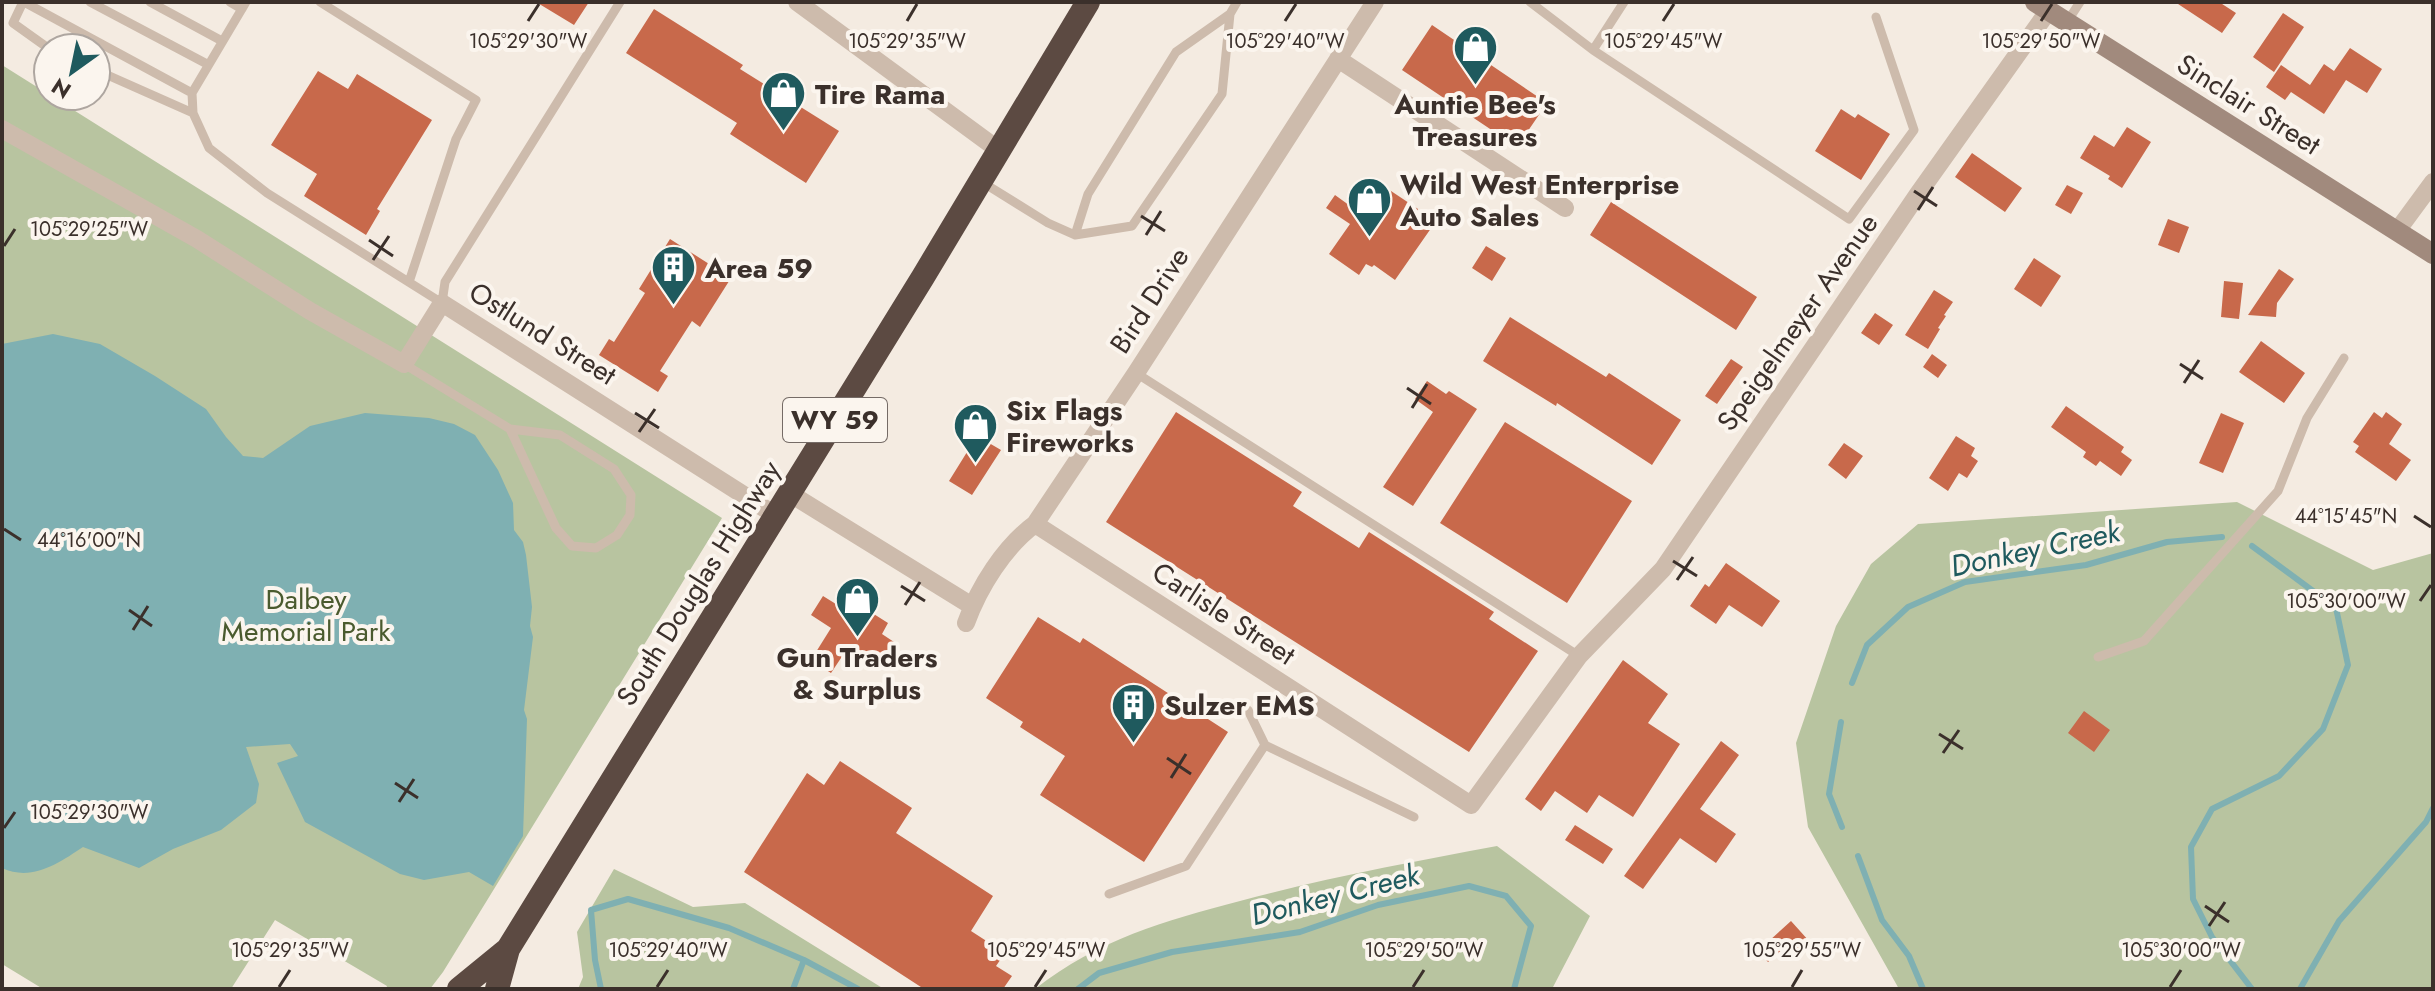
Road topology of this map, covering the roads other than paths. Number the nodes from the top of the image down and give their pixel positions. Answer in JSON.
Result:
{"nodes":[{"id":1,"x":24,"y":2,"type":"edge"},
{"id":2,"x":90,"y":2,"type":"edge"},
{"id":3,"x":150,"y":2,"type":"edge"},
{"id":4,"x":230,"y":2,"type":"edge"},
{"id":5,"x":320,"y":2,"type":"edge"},
{"id":6,"x":620,"y":2,"type":"edge"},
{"id":7,"x":797,"y":2,"type":"edge"},
{"id":8,"x":1088,"y":2,"type":"edge"},
{"id":9,"x":1237,"y":2,"type":"edge"},
{"id":10,"x":1375,"y":2,"type":"edge"},
{"id":11,"x":1530,"y":2,"type":"edge"},
{"id":12,"x":1624,"y":2,"type":"edge"},
{"id":13,"x":2080,"y":2,"type":"edge"},
{"id":14,"x":244,"y":6,"type":"edge"},
{"id":15,"x":2042,"y":6,"type":"edge"},
{"id":16,"x":1230,"y":14,"type":"junction"},
{"id":17,"x":1876,"y":17,"type":"dead end"},
{"id":18,"x":2067,"y":22,"type":"junction"},
{"id":19,"x":32,"y":37,"type":"edge"},
{"id":20,"x":222,"y":41,"type":"junction"},
{"id":21,"x":1593,"y":50,"type":"junction"},
{"id":22,"x":1338,"y":59,"type":"junction"},
{"id":23,"x":207,"y":64,"type":"junction"},
{"id":24,"x":112,"y":77,"type":"edge"},
{"id":25,"x":192,"y":93,"type":"junction"},
{"id":26,"x":193,"y":113,"type":"junction"},
{"id":27,"x":2,"y":129,"type":"edge"},
{"id":28,"x":1000,"y":151,"type":"junction"},
{"id":29,"x":982,"y":182,"type":"junction"},
{"id":30,"x":2433,"y":182,"type":"edge"},
{"id":31,"x":1565,"y":208,"type":"dead end"},
{"id":32,"x":2397,"y":231,"type":"junction"},
{"id":33,"x":1075,"y":235,"type":"junction"},
{"id":34,"x":2433,"y":254,"type":"edge"},
{"id":35,"x":409,"y":282,"type":"junction"},
{"id":36,"x":442,"y":303,"type":"junction"},
{"id":37,"x":2344,"y":358,"type":"dead end"},
{"id":38,"x":404,"y":364,"type":"junction"},
{"id":39,"x":1136,"y":373,"type":"junction"},
{"id":40,"x":510,"y":429,"type":"junction"},
{"id":41,"x":789,"y":493,"type":"junction"},
{"id":42,"x":775,"y":515,"type":"junction"},
{"id":43,"x":1035,"y":524,"type":"junction"},
{"id":44,"x":1579,"y":656,"type":"junction"},
{"id":45,"x":2098,"y":657,"type":"dead end"},
{"id":46,"x":1248,"y":710,"type":"dead end"},
{"id":47,"x":1265,"y":745,"type":"junction"},
{"id":48,"x":1414,"y":817,"type":"dead end"},
{"id":49,"x":1109,"y":894,"type":"dead end"},
{"id":50,"x":508,"y":949,"type":"junction"},
{"id":51,"x":459,"y":989,"type":"edge"},
{"id":52,"x":497,"y":989,"type":"edge"}],
"edges":[{"from":1,"to":19,"type":"lane"},
{"from":1,"to":25,"type":"lane"},
{"from":2,"to":23,"type":"lane"},
{"from":3,"to":20,"type":"lane"},
{"from":4,"to":14,"type":"lane"},
{"from":5,"to":35,"type":"lane"},
{"from":6,"to":36,"type":"lane"},
{"from":7,"to":28,"type":"street"},
{"from":8,"to":28,"type":"highway","name":"South Douglas Highway","number":"WY 59"},
{"from":9,"to":16,"type":"lane"},
{"from":10,"to":22,"type":"street","name":"Bird Drive"},
{"from":11,"to":21,"type":"lane"},
{"from":12,"to":21,"type":"lane"},
{"from":13,"to":18,"type":"lane"},
{"from":14,"to":20,"type":"lane"},
{"from":15,"to":18,"type":"street","name":"Sinclair Street"},
{"from":15,"to":44,"type":"street","name":"Speigelmeyer Avenue"},
{"from":16,"to":33,"type":"lane"},
{"from":16,"to":33,"type":"lane"},
{"from":17,"to":21,"type":"lane"},
{"from":18,"to":32,"type":"street","name":"Sinclair Street"},
{"from":20,"to":23,"type":"lane"},
{"from":22,"to":31,"type":"street"},
{"from":22,"to":39,"type":"street","name":"Bird Drive"},
{"from":23,"to":25,"type":"lane"},
{"from":24,"to":26,"type":"lane"},
{"from":25,"to":26,"type":"lane"},
{"from":26,"to":35,"type":"lane"},
{"from":27,"to":38,"type":"street"},
{"from":28,"to":29,"type":"highway","name":"South Douglas Highway","number":"WY 59"},
{"from":29,"to":33,"type":"lane"},
{"from":29,"to":41,"type":"highway","name":"South Douglas Highway","number":"WY 59"},
{"from":30,"to":32,"type":"street"},
{"from":32,"to":34,"type":"street","name":"Sinclair Street"},
{"from":35,"to":36,"type":"lane"},
{"from":36,"to":38,"type":"street"},
{"from":36,"to":42,"type":"street","name":"Ostlund Street"},
{"from":37,"to":45,"type":"lane"},
{"from":38,"to":40,"type":"lane"},
{"from":39,"to":43,"type":"street","name":"Bird Drive"},
{"from":39,"to":44,"type":"lane"},
{"from":40,"to":40,"type":"lane"},
{"from":41,"to":42,"type":"highway","name":"South Douglas Highway","number":"WY 59"},
{"from":41,"to":43,"type":"street","name":"Bird Drive"},
{"from":42,"to":50,"type":"highway","name":"South Douglas Highway","number":"WY 59"},
{"from":43,"to":44,"type":"street","name":"Carlisle Street"},
{"from":46,"to":47,"type":"lane"},
{"from":47,"to":48,"type":"lane"},
{"from":47,"to":49,"type":"lane"},
{"from":50,"to":51,"type":"highway","name":"South Douglas Highway","number":"WY 59"},
{"from":50,"to":52,"type":"highway","name":"South Douglas Highway","number":"WY 59"}]}
